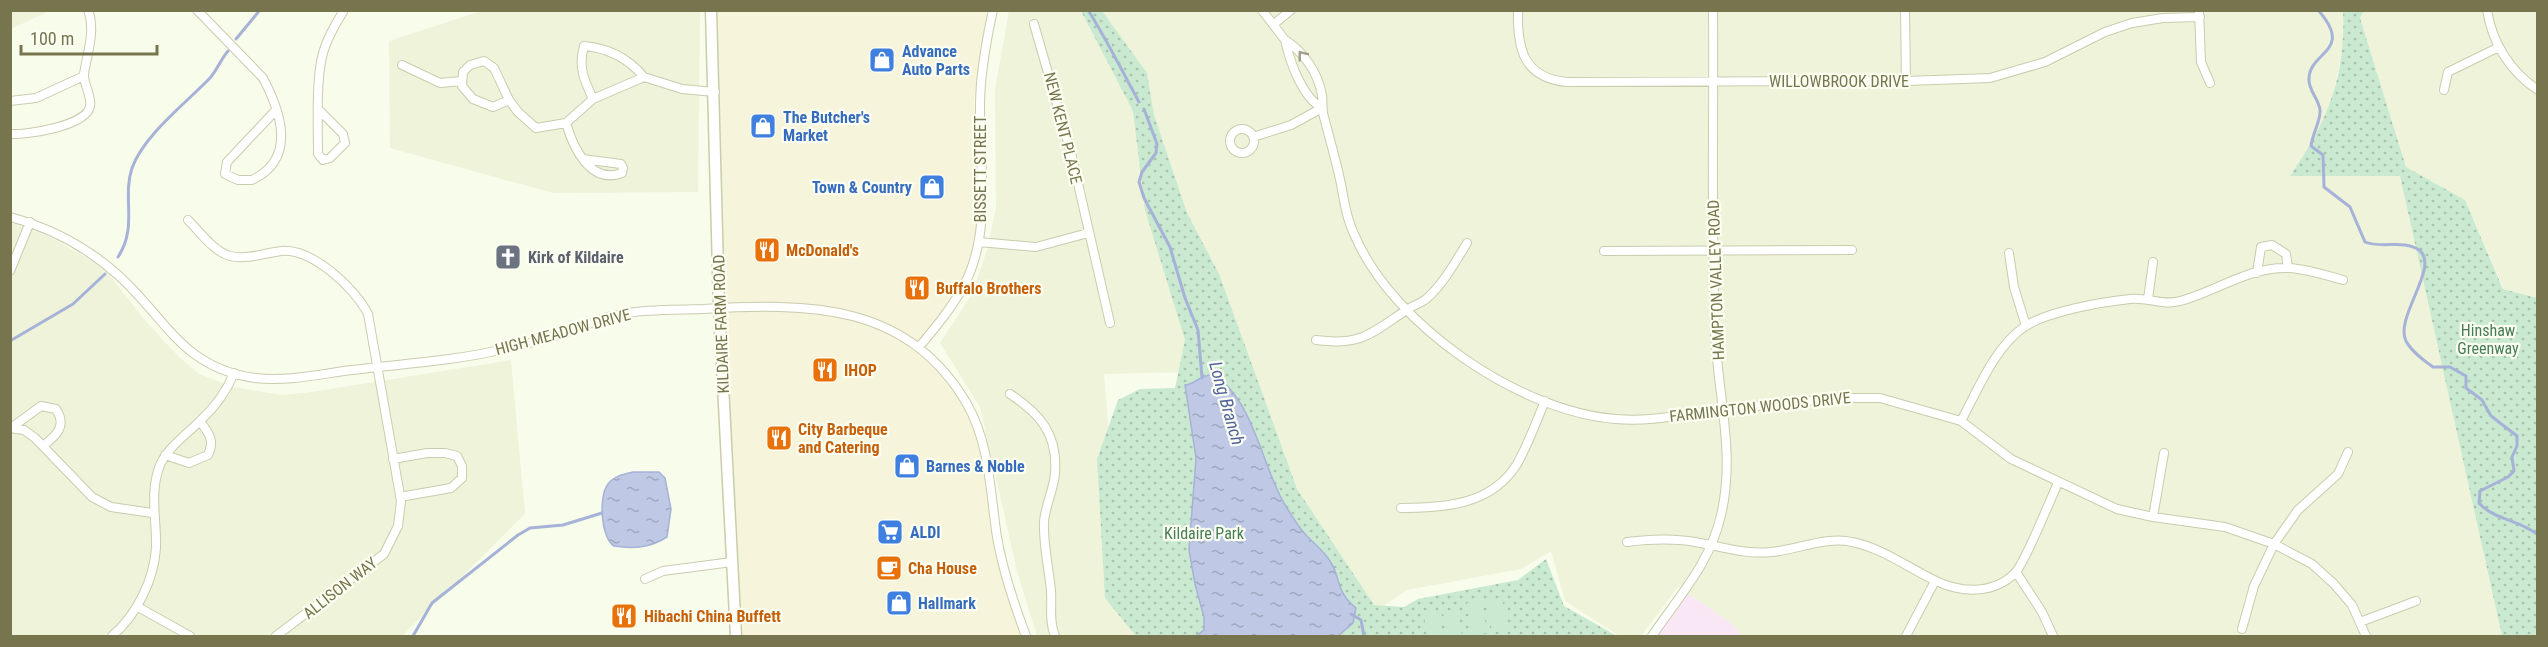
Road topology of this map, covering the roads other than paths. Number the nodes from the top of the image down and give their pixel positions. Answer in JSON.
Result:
{"nodes":[{"id":1,"x":88,"y":10,"type":"edge"},
{"id":2,"x":197,"y":10,"type":"edge"},
{"id":3,"x":344,"y":10,"type":"edge"},
{"id":4,"x":711,"y":10,"type":"edge"},
{"id":5,"x":993,"y":10,"type":"edge"},
{"id":6,"x":1262,"y":10,"type":"edge"},
{"id":7,"x":1291,"y":10,"type":"edge"},
{"id":8,"x":1518,"y":10,"type":"edge"},
{"id":9,"x":1713,"y":10,"type":"edge"},
{"id":10,"x":1905,"y":10,"type":"edge"},
{"id":11,"x":2487,"y":10,"type":"edge"},
{"id":12,"x":2200,"y":14,"type":"edge"},
{"id":13,"x":1034,"y":24,"type":"dead end"},
{"id":14,"x":1274,"y":24,"type":"junction"},
{"id":15,"x":1285,"y":40,"type":"junction"},
{"id":16,"x":2499,"y":48,"type":"junction"},
{"id":17,"x":402,"y":65,"type":"dead end"},
{"id":18,"x":84,"y":76,"type":"junction"},
{"id":19,"x":644,"y":77,"type":"junction"},
{"id":20,"x":462,"y":81,"type":"junction"},
{"id":21,"x":1906,"y":81,"type":"junction"},
{"id":22,"x":1713,"y":82,"type":"junction"},
{"id":23,"x":2210,"y":83,"type":"dead end"},
{"id":24,"x":2444,"y":90,"type":"dead end"},
{"id":25,"x":2538,"y":90,"type":"edge"},
{"id":26,"x":715,"y":92,"type":"junction"},
{"id":27,"x":593,"y":99,"type":"junction"},
{"id":28,"x":509,"y":100,"type":"junction"},
{"id":29,"x":10,"y":101,"type":"edge"},
{"id":30,"x":1322,"y":108,"type":"junction"},
{"id":31,"x":276,"y":110,"type":"junction"},
{"id":32,"x":319,"y":110,"type":"junction"},
{"id":33,"x":566,"y":123,"type":"junction"},
{"id":34,"x":10,"y":134,"type":"edge"},
{"id":35,"x":1253,"y":136,"type":"dead end"},
{"id":36,"x":583,"y":159,"type":"dead end"},
{"id":37,"x":10,"y":217,"type":"edge"},
{"id":38,"x":188,"y":220,"type":"dead end"},
{"id":39,"x":30,"y":222,"type":"junction"},
{"id":40,"x":1088,"y":233,"type":"junction"},
{"id":41,"x":979,"y":242,"type":"junction"},
{"id":42,"x":1467,"y":243,"type":"dead end"},
{"id":43,"x":1852,"y":250,"type":"dead end"},
{"id":44,"x":1604,"y":251,"type":"dead end"},
{"id":45,"x":1714,"y":251,"type":"junction"},
{"id":46,"x":2009,"y":253,"type":"dead end"},
{"id":47,"x":2153,"y":262,"type":"dead end"},
{"id":48,"x":2288,"y":268,"type":"junction"},
{"id":49,"x":10,"y":271,"type":"edge"},
{"id":50,"x":2257,"y":273,"type":"junction"},
{"id":51,"x":2343,"y":280,"type":"dead end"},
{"id":52,"x":2148,"y":299,"type":"junction"},
{"id":53,"x":718,"y":308,"type":"junction"},
{"id":54,"x":1407,"y":310,"type":"junction"},
{"id":55,"x":1110,"y":323,"type":"dead end"},
{"id":56,"x":2026,"y":326,"type":"junction"},
{"id":57,"x":1316,"y":340,"type":"dead end"},
{"id":58,"x":920,"y":347,"type":"junction"},
{"id":59,"x":376,"y":367,"type":"junction"},
{"id":60,"x":234,"y":373,"type":"junction"},
{"id":61,"x":1010,"y":394,"type":"dead end"},
{"id":62,"x":1545,"y":401,"type":"junction"},
{"id":63,"x":1723,"y":410,"type":"junction"},
{"id":64,"x":200,"y":421,"type":"junction"},
{"id":65,"x":1961,"y":421,"type":"junction"},
{"id":66,"x":11,"y":428,"type":"edge"},
{"id":67,"x":43,"y":446,"type":"junction"},
{"id":68,"x":2348,"y":452,"type":"dead end"},
{"id":69,"x":2164,"y":453,"type":"dead end"},
{"id":70,"x":165,"y":455,"type":"junction"},
{"id":71,"x":393,"y":459,"type":"junction"},
{"id":72,"x":2058,"y":483,"type":"junction"},
{"id":73,"x":400,"y":497,"type":"junction"},
{"id":74,"x":1401,"y":507,"type":"dead end"},
{"id":75,"x":152,"y":513,"type":"junction"},
{"id":76,"x":2153,"y":517,"type":"junction"},
{"id":77,"x":1627,"y":542,"type":"dead end"},
{"id":78,"x":2274,"y":544,"type":"junction"},
{"id":79,"x":1712,"y":546,"type":"junction"},
{"id":80,"x":732,"y":562,"type":"junction"},
{"id":81,"x":2016,"y":572,"type":"junction"},
{"id":82,"x":645,"y":579,"type":"dead end"},
{"id":83,"x":1935,"y":581,"type":"junction"},
{"id":84,"x":2416,"y":601,"type":"dead end"},
{"id":85,"x":138,"y":607,"type":"junction"},
{"id":86,"x":2360,"y":622,"type":"junction"},
{"id":87,"x":2242,"y":630,"type":"dead end"},
{"id":88,"x":112,"y":636,"type":"edge"},
{"id":89,"x":190,"y":636,"type":"edge"},
{"id":90,"x":276,"y":636,"type":"edge"},
{"id":91,"x":736,"y":636,"type":"edge"},
{"id":92,"x":1026,"y":636,"type":"edge"},
{"id":93,"x":1054,"y":636,"type":"edge"},
{"id":94,"x":1652,"y":636,"type":"edge"},
{"id":95,"x":1906,"y":636,"type":"edge"},
{"id":96,"x":2053,"y":636,"type":"edge"},
{"id":97,"x":2366,"y":636,"type":"edge"}],
"edges":[{"from":1,"to":18,"type":"street"},
{"from":2,"to":31,"type":"street"},
{"from":3,"to":32,"type":"street"},
{"from":4,"to":26,"type":"main road","name":"KILDAIRE FARM ROAD"},
{"from":5,"to":41,"type":"street","name":"BISSETT STREET"},
{"from":6,"to":14,"type":"street","name":"FARMINGTON WOODS DRIVE"},
{"from":7,"to":14,"type":"street"},
{"from":8,"to":22,"type":"street","name":"WILLOWBROOK DRIVE"},
{"from":9,"to":22,"type":"street","name":"HAMPTON VALLEY ROAD"},
{"from":10,"to":21,"type":"street"},
{"from":11,"to":16,"type":"street"},
{"from":12,"to":21,"type":"street","name":"WILLOWBROOK DRIVE"},
{"from":12,"to":23,"type":"street"},
{"from":13,"to":40,"type":"street","name":"NEW KENT PLACE"},
{"from":14,"to":15,"type":"street","name":"FARMINGTON WOODS DRIVE"},
{"from":15,"to":30,"type":"street","name":"FARMINGTON WOODS DRIVE"},
{"from":30,"to":15,"type":"street","name":"FARMINGTON WOODS DRIVE","one_way":true},
{"from":16,"to":24,"type":"street"},
{"from":16,"to":25,"type":"street"},
{"from":17,"to":20,"type":"street"},
{"from":18,"to":29,"type":"street"},
{"from":18,"to":34,"type":"street"},
{"from":19,"to":26,"type":"street"},
{"from":19,"to":27,"type":"street"},
{"from":19,"to":27,"type":"street"},
{"from":20,"to":28,"type":"street"},
{"from":20,"to":28,"type":"street"},
{"from":21,"to":22,"type":"street","name":"WILLOWBROOK DRIVE"},
{"from":22,"to":45,"type":"street","name":"HAMPTON VALLEY ROAD"},
{"from":26,"to":53,"type":"main road","name":"KILDAIRE FARM ROAD"},
{"from":27,"to":33,"type":"street"},
{"from":28,"to":33,"type":"street"},
{"from":30,"to":35,"type":"street"},
{"from":30,"to":54,"type":"street","name":"FARMINGTON WOODS DRIVE"},
{"from":31,"to":31,"type":"street"},
{"from":32,"to":32,"type":"street"},
{"from":33,"to":36,"type":"street"},
{"from":37,"to":39,"type":"street","name":"HIGH MEADOW DRIVE"},
{"from":38,"to":59,"type":"street","name":"ALLISON WAY"},
{"from":39,"to":49,"type":"street"},
{"from":39,"to":60,"type":"street","name":"HIGH MEADOW DRIVE"},
{"from":40,"to":41,"type":"street"},
{"from":40,"to":55,"type":"street","name":"NEW KENT PLACE"},
{"from":41,"to":58,"type":"street","name":"BISSETT STREET"},
{"from":42,"to":54,"type":"street"},
{"from":43,"to":45,"type":"street"},
{"from":44,"to":45,"type":"street"},
{"from":45,"to":63,"type":"street","name":"HAMPTON VALLEY ROAD"},
{"from":46,"to":56,"type":"street"},
{"from":47,"to":52,"type":"street"},
{"from":48,"to":50,"type":"street"},
{"from":48,"to":50,"type":"street"},
{"from":48,"to":51,"type":"street"},
{"from":50,"to":52,"type":"street"},
{"from":52,"to":56,"type":"street"},
{"from":53,"to":58,"type":"street","name":"HIGH MEADOW DRIVE"},
{"from":53,"to":59,"type":"street","name":"HIGH MEADOW DRIVE"},
{"from":53,"to":80,"type":"main road","name":"KILDAIRE FARM ROAD"},
{"from":54,"to":57,"type":"street"},
{"from":54,"to":62,"type":"street","name":"FARMINGTON WOODS DRIVE"},
{"from":56,"to":65,"type":"street"},
{"from":58,"to":92,"type":"street","name":"HIGH MEADOW DRIVE"},
{"from":59,"to":60,"type":"street","name":"HIGH MEADOW DRIVE"},
{"from":59,"to":71,"type":"street","name":"ALLISON WAY"},
{"from":60,"to":64,"type":"street"},
{"from":61,"to":93,"type":"street"},
{"from":62,"to":63,"type":"street","name":"FARMINGTON WOODS DRIVE"},
{"from":62,"to":74,"type":"street"},
{"from":63,"to":65,"type":"street","name":"FARMINGTON WOODS DRIVE"},
{"from":63,"to":79,"type":"street","name":"HAMPTON VALLEY ROAD"},
{"from":64,"to":70,"type":"street"},
{"from":64,"to":70,"type":"street"},
{"from":65,"to":72,"type":"street","name":"FARMINGTON WOODS DRIVE"},
{"from":66,"to":67,"type":"street"},
{"from":66,"to":67,"type":"street"},
{"from":67,"to":75,"type":"street"},
{"from":68,"to":78,"type":"street"},
{"from":69,"to":76,"type":"street"},
{"from":70,"to":75,"type":"street"},
{"from":71,"to":73,"type":"street","name":"ALLISON WAY"},
{"from":71,"to":73,"type":"street"},
{"from":72,"to":76,"type":"street","name":"FARMINGTON WOODS DRIVE"},
{"from":72,"to":81,"type":"street"},
{"from":73,"to":90,"type":"street","name":"ALLISON WAY"},
{"from":75,"to":85,"type":"street"},
{"from":76,"to":78,"type":"street","name":"FARMINGTON WOODS DRIVE"},
{"from":77,"to":79,"type":"street"},
{"from":78,"to":86,"type":"street","name":"FARMINGTON WOODS DRIVE"},
{"from":78,"to":87,"type":"street"},
{"from":79,"to":83,"type":"street"},
{"from":79,"to":94,"type":"street","name":"HAMPTON VALLEY ROAD"},
{"from":80,"to":82,"type":"street"},
{"from":80,"to":91,"type":"main road","name":"KILDAIRE FARM ROAD"},
{"from":81,"to":83,"type":"street"},
{"from":81,"to":96,"type":"street"},
{"from":83,"to":95,"type":"street"},
{"from":84,"to":86,"type":"street"},
{"from":85,"to":88,"type":"street"},
{"from":85,"to":89,"type":"street"},
{"from":86,"to":97,"type":"street","name":"FARMINGTON WOODS DRIVE"}]}
